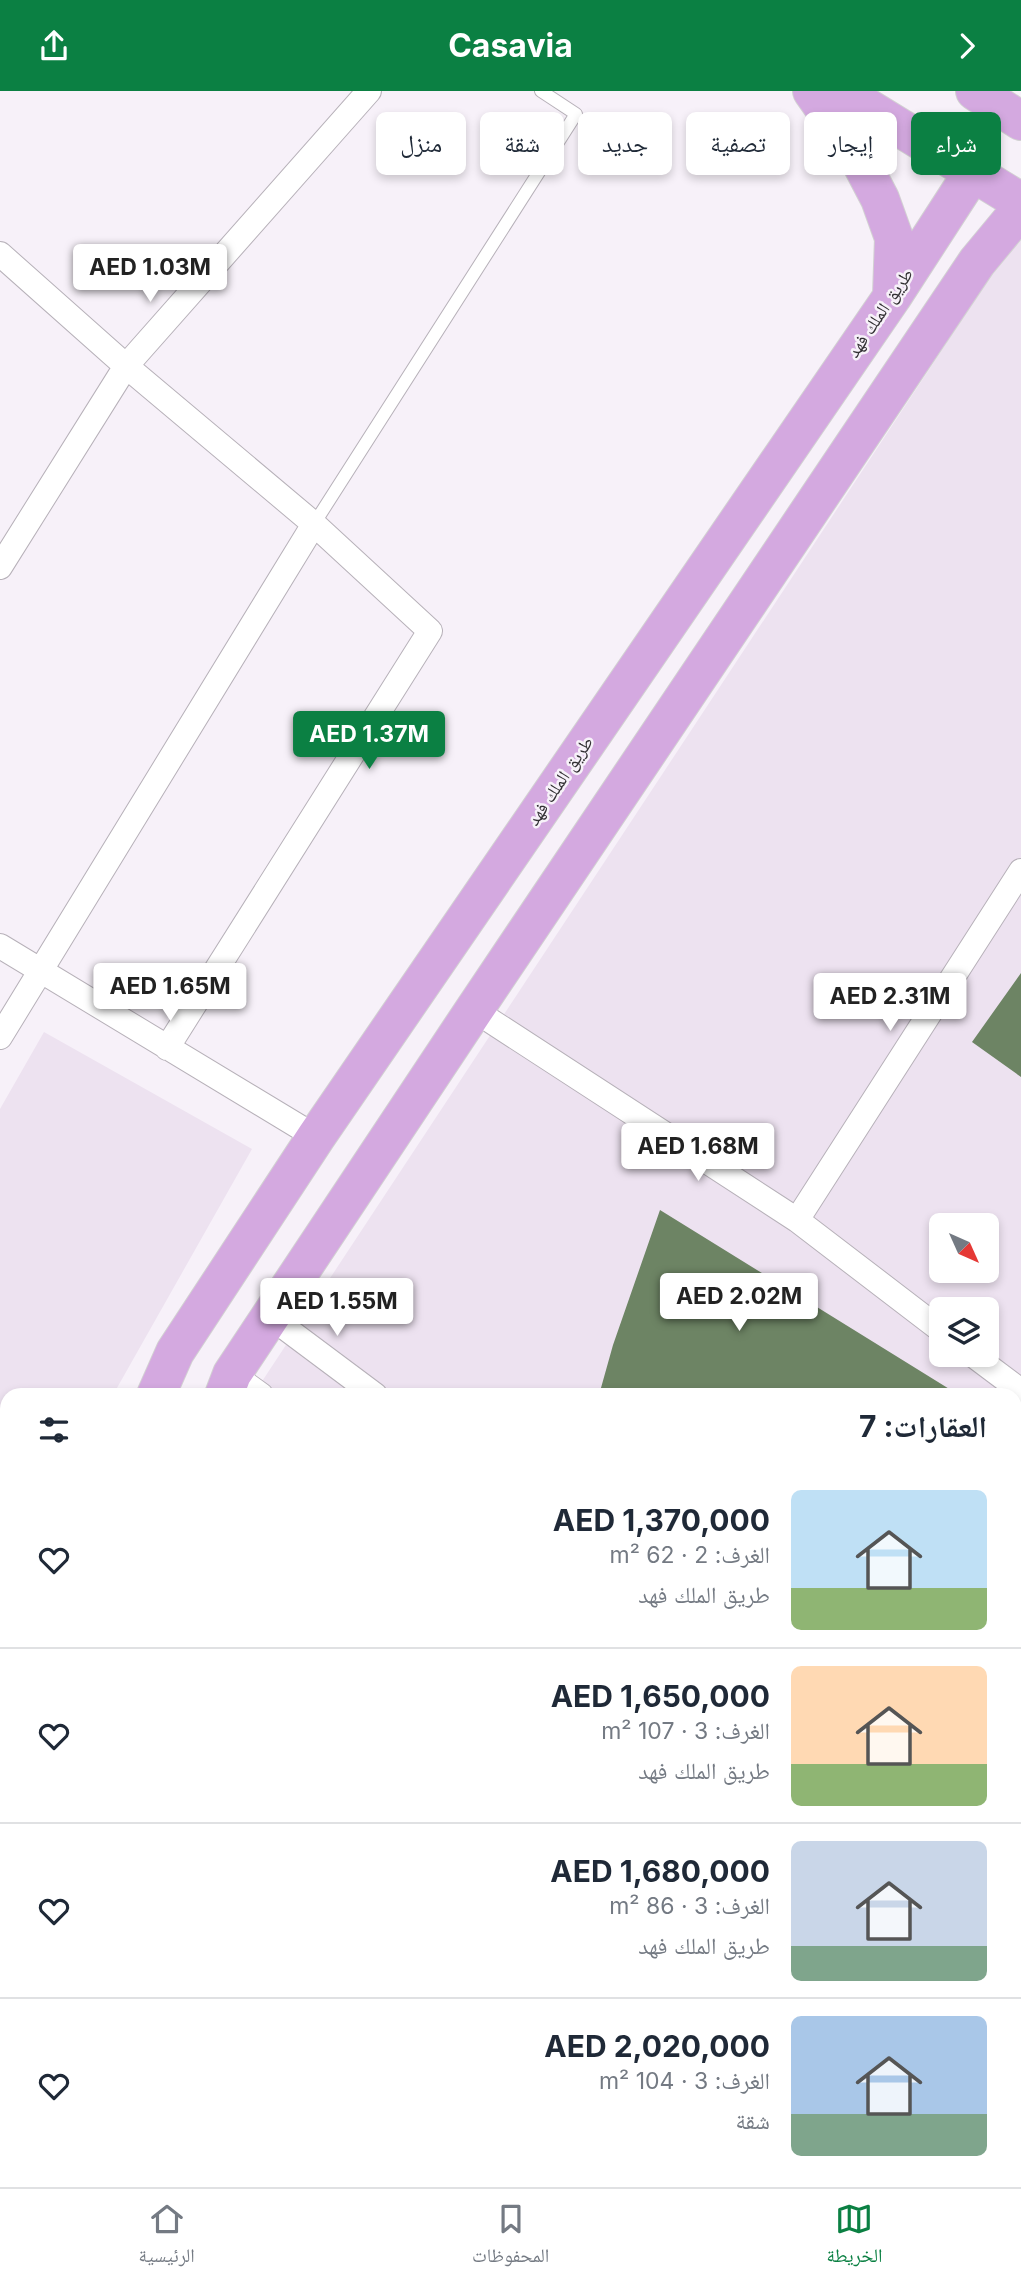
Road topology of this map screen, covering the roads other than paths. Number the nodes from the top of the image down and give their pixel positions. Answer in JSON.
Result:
{"nodes":[{"id":1,"x":369,"y":91,"type":"edge"},
{"id":2,"x":541,"y":91,"type":"edge"},
{"id":3,"x":812,"y":91,"type":"edge"},
{"id":4,"x":841,"y":91,"type":"edge"},
{"id":5,"x":911,"y":134,"type":"edge"},
{"id":6,"x":971,"y":175,"type":"edge"},
{"id":7,"x":978,"y":175,"type":"edge"},
{"id":8,"x":1021,"y":202,"type":"edge"},
{"id":9,"x":1021,"y":209,"type":"edge"},
{"id":10,"x":938,"y":224,"type":"junction"},
{"id":11,"x":0,"y":254,"type":"edge"},
{"id":12,"x":976,"y":262,"type":"junction"},
{"id":13,"x":892,"y":297,"type":"junction"},
{"id":14,"x":126,"y":366,"type":"junction"},
{"id":15,"x":314,"y":524,"type":"junction"},
{"id":16,"x":0,"y":567,"type":"edge"},
{"id":17,"x":1021,"y":870,"type":"edge"},
{"id":18,"x":0,"y":946,"type":"edge"},
{"id":19,"x":40,"y":971,"type":"junction"},
{"id":20,"x":474,"y":1010,"type":"junction"},
{"id":21,"x":0,"y":1037,"type":"edge"},
{"id":22,"x":167,"y":1048,"type":"junction"},
{"id":23,"x":316,"y":1137,"type":"junction"},
{"id":24,"x":797,"y":1220,"type":"junction"},
{"id":25,"x":272,"y":1318,"type":"junction"},
{"id":26,"x":929,"y":1321,"type":"edge"},
{"id":27,"x":989,"y":1367,"type":"edge"},
{"id":28,"x":159,"y":1388,"type":"edge"},
{"id":29,"x":239,"y":1388,"type":"edge"},
{"id":30,"x":366,"y":1388,"type":"edge"},
{"id":31,"x":1017,"y":1388,"type":"edge"}],
"edges":[{"from":1,"to":14,"type":"street"},
{"from":2,"to":15,"type":"lane"},
{"from":3,"to":13,"type":"main road"},
{"from":4,"to":5,"type":"main road"},
{"from":6,"to":10,"type":"main road","name":"طريق الملك فهد"},
{"from":7,"to":8,"type":"main road"},
{"from":9,"to":12,"type":"main road"},
{"from":10,"to":12,"type":"main road"},
{"from":10,"to":13,"type":"main road","name":"طريق الملك فهد"},
{"from":11,"to":14,"type":"street"},
{"from":12,"to":20,"type":"main road"},
{"from":13,"to":23,"type":"main road","name":"طريق الملك فهد"},
{"from":14,"to":15,"type":"street"},
{"from":14,"to":16,"type":"street"},
{"from":15,"to":19,"type":"street"},
{"from":15,"to":22,"type":"street"},
{"from":17,"to":24,"type":"street"},
{"from":18,"to":19,"type":"street"},
{"from":19,"to":21,"type":"street"},
{"from":19,"to":22,"type":"street"},
{"from":20,"to":24,"type":"street"},
{"from":20,"to":25,"type":"main road"},
{"from":22,"to":23,"type":"street"},
{"from":23,"to":28,"type":"main road","name":"طريق الملك فهد"},
{"from":24,"to":26,"type":"street"},
{"from":25,"to":29,"type":"main road"},
{"from":25,"to":30,"type":"street"},
{"from":27,"to":31,"type":"street"}]}
